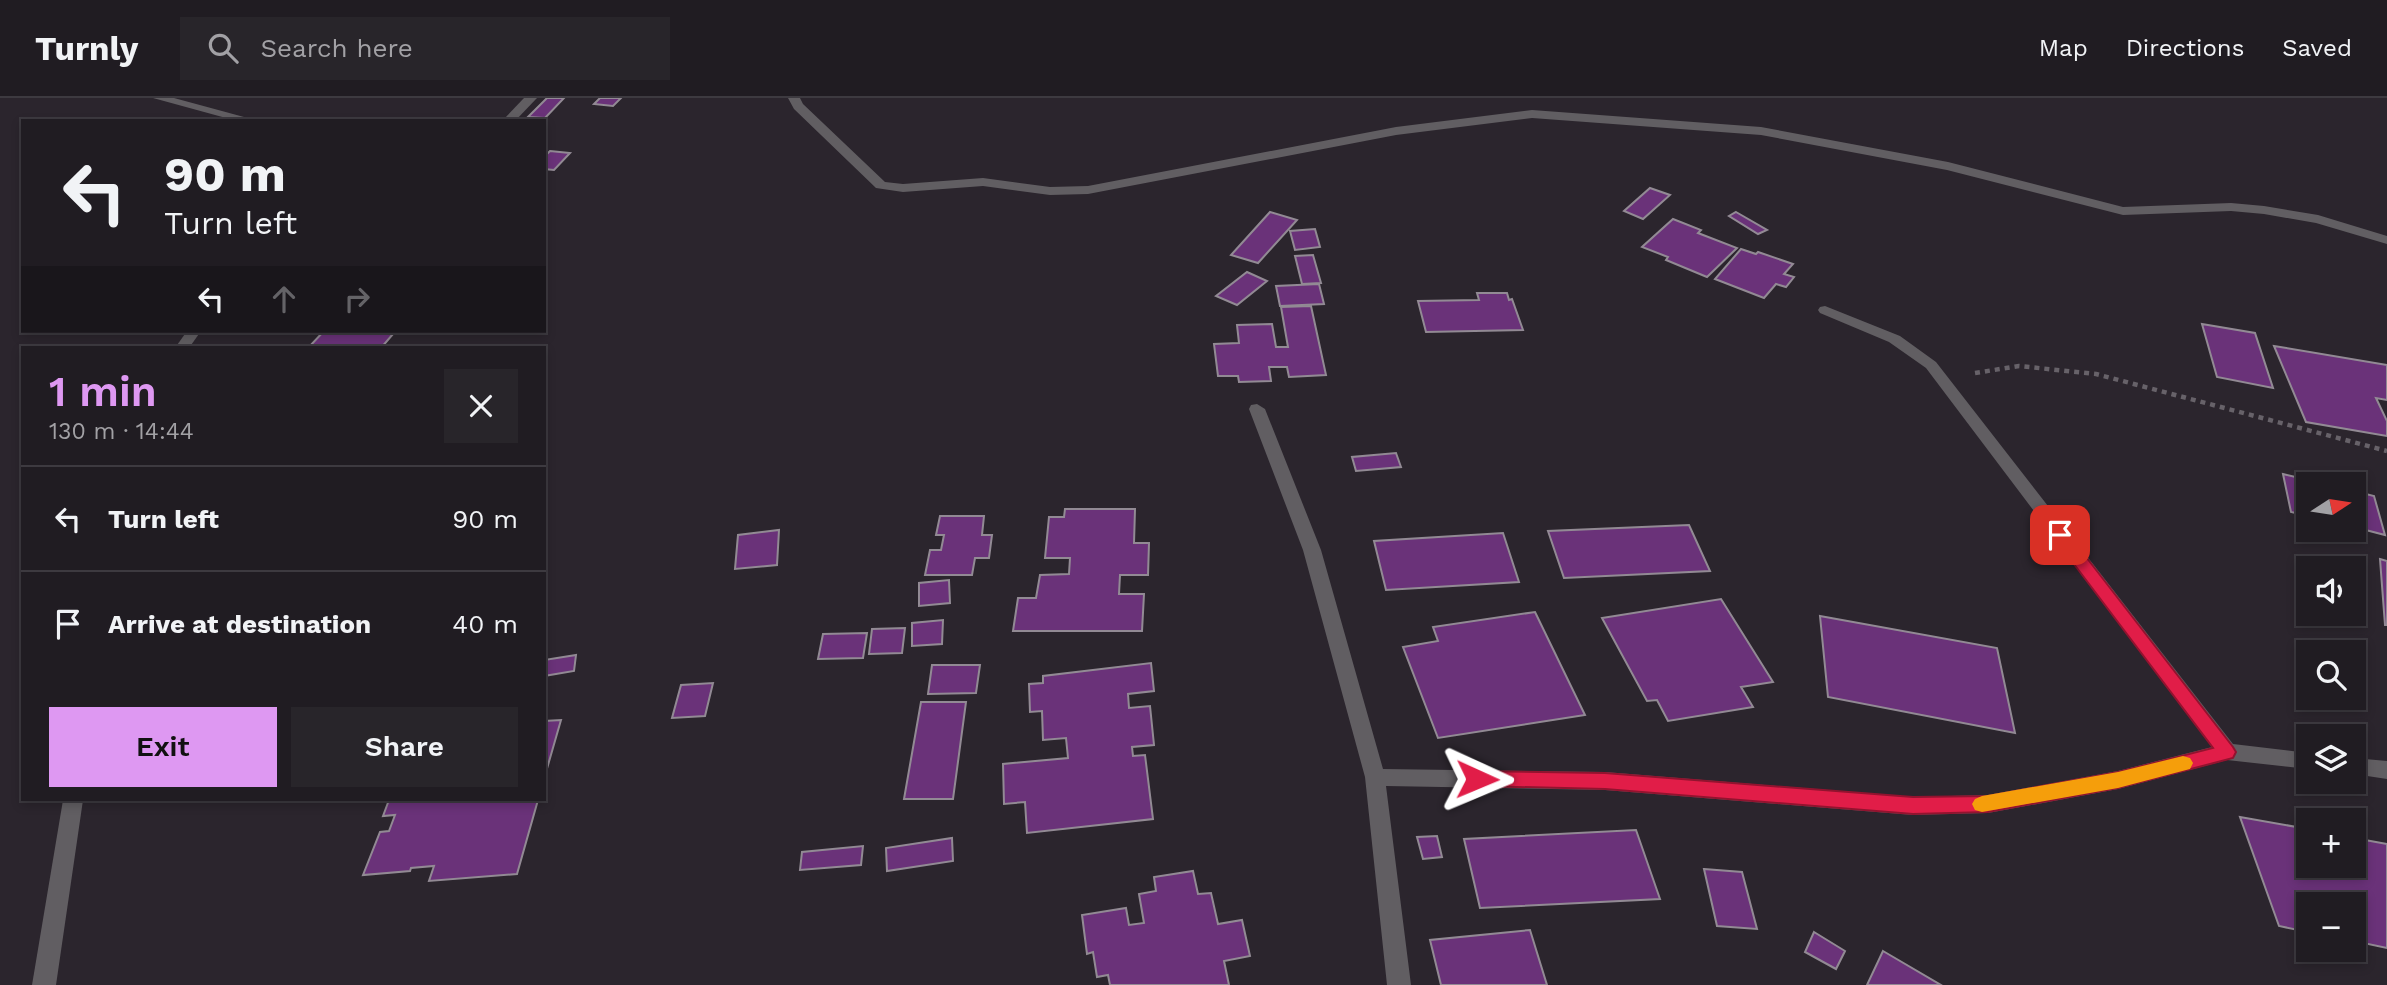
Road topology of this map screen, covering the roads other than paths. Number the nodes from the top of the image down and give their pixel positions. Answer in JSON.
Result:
{"nodes":[{"id":1,"x":159,"y":98,"type":"edge"},
{"id":2,"x":531,"y":98,"type":"edge"},
{"id":3,"x":793,"y":98,"type":"edge"},
{"id":4,"x":245,"y":119,"type":"edge"},
{"id":5,"x":510,"y":119,"type":"edge"},
{"id":6,"x":2387,"y":240,"type":"edge"},
{"id":7,"x":1825,"y":310,"type":"dead end"},
{"id":8,"x":1257,"y":409,"type":"dead end"},
{"id":9,"x":2227,"y":752,"type":"junction"},
{"id":10,"x":2296,"y":760,"type":"edge"},
{"id":11,"x":2366,"y":767,"type":"edge"},
{"id":12,"x":2387,"y":770,"type":"edge"},
{"id":13,"x":1375,"y":777,"type":"junction"},
{"id":14,"x":73,"y":801,"type":"edge"},
{"id":15,"x":44,"y":985,"type":"edge"},
{"id":16,"x":1399,"y":985,"type":"edge"}],
"edges":[{"from":1,"to":4,"type":"street"},
{"from":2,"to":5,"type":"street"},
{"from":3,"to":6,"type":"street"},
{"from":7,"to":9,"type":"street"},
{"from":8,"to":13,"type":"street"},
{"from":9,"to":10,"type":"street"},
{"from":9,"to":13,"type":"street"},
{"from":11,"to":12,"type":"street"},
{"from":13,"to":16,"type":"street"},
{"from":14,"to":15,"type":"street"}]}
